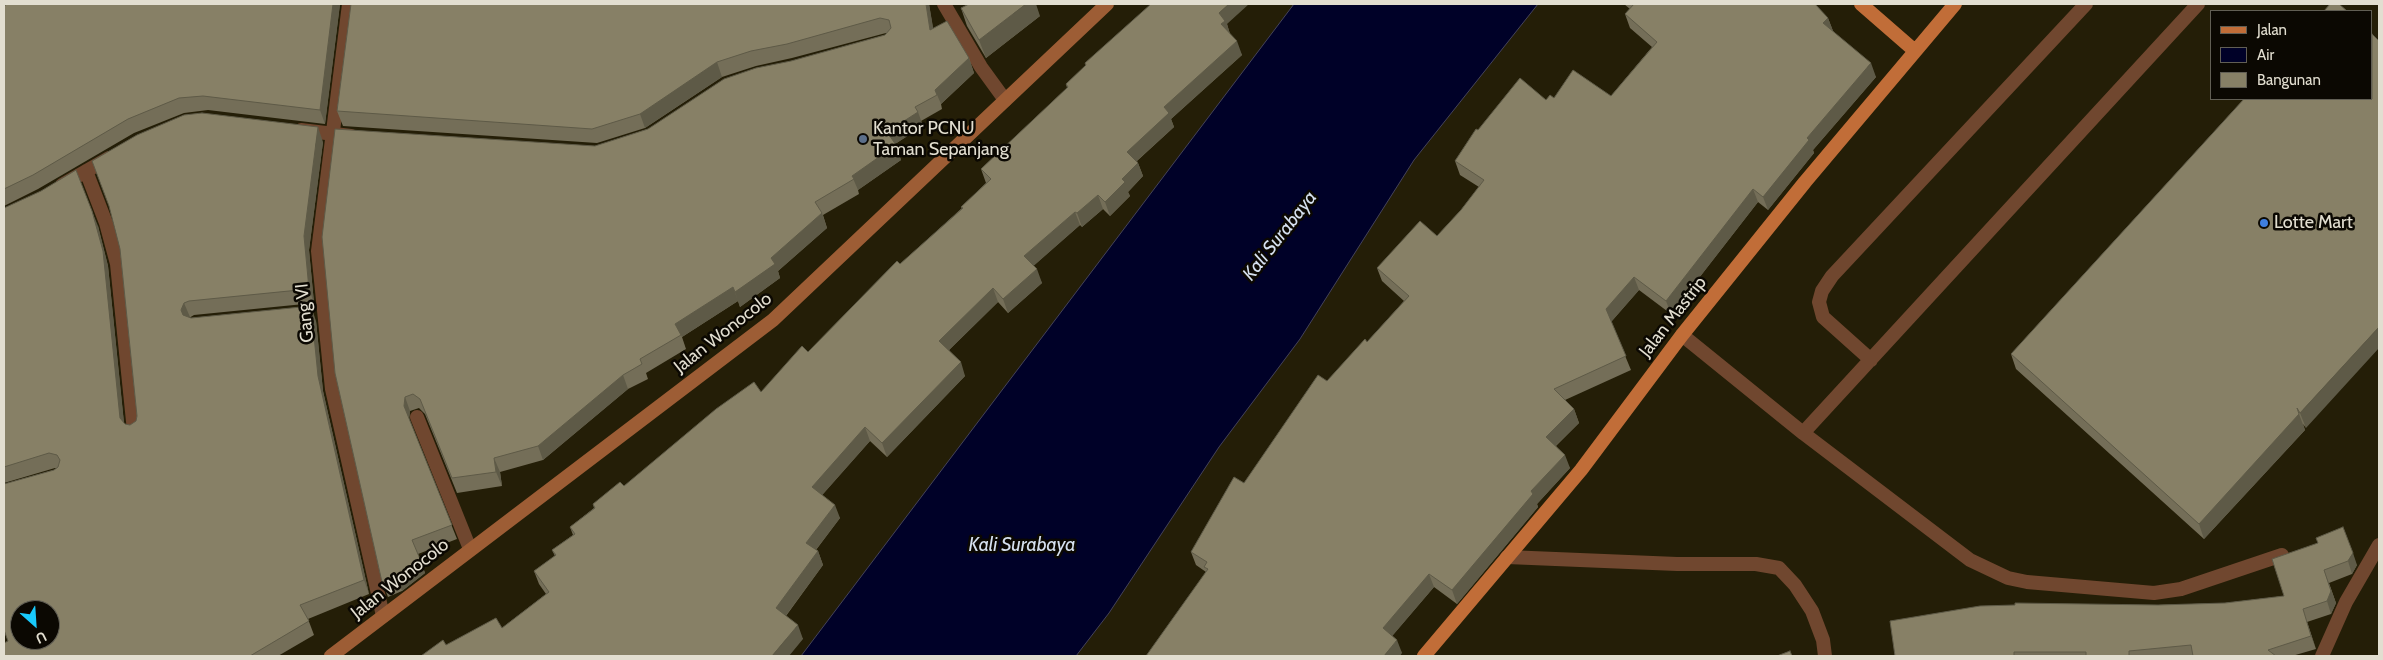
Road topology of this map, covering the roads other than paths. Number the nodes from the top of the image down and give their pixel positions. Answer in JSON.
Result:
{"nodes":[{"id":1,"x":349,"y":4,"type":"edge"},
{"id":2,"x":944,"y":4,"type":"edge"},
{"id":3,"x":1107,"y":4,"type":"edge"},
{"id":4,"x":1861,"y":4,"type":"edge"},
{"id":5,"x":1955,"y":4,"type":"edge"},
{"id":6,"x":2086,"y":4,"type":"edge"},
{"id":7,"x":2198,"y":4,"type":"edge"},
{"id":8,"x":1915,"y":51,"type":"junction"},
{"id":9,"x":1005,"y":100,"type":"junction"},
{"id":10,"x":285,"y":128,"type":"edge"},
{"id":11,"x":334,"y":134,"type":"junction"},
{"id":12,"x":363,"y":136,"type":"edge"},
{"id":13,"x":123,"y":150,"type":"edge"},
{"id":14,"x":86,"y":172,"type":"junction"},
{"id":15,"x":49,"y":193,"type":"edge"},
{"id":16,"x":1682,"y":335,"type":"junction"},
{"id":17,"x":1871,"y":360,"type":"junction"},
{"id":18,"x":417,"y":417,"type":"dead end"},
{"id":19,"x":134,"y":431,"type":"edge"},
{"id":20,"x":1803,"y":433,"type":"junction"},
{"id":21,"x":2379,"y":545,"type":"edge"},
{"id":22,"x":470,"y":549,"type":"junction"},
{"id":23,"x":2282,"y":555,"type":"edge"},
{"id":24,"x":1506,"y":557,"type":"junction"},
{"id":25,"x":383,"y":616,"type":"junction"},
{"id":26,"x":331,"y":656,"type":"edge"},
{"id":27,"x":1424,"y":656,"type":"edge"},
{"id":28,"x":1825,"y":656,"type":"edge"},
{"id":29,"x":2322,"y":656,"type":"edge"}],
"edges":[{"from":1,"to":11,"type":"street","name":"Gang VI"},
{"from":2,"to":9,"type":"street"},
{"from":3,"to":9,"type":"main road","name":"Jalan Wonocolo"},
{"from":4,"to":8,"type":"main road"},
{"from":5,"to":8,"type":"main road","name":"Jalan Mastrip"},
{"from":6,"to":17,"type":"street"},
{"from":7,"to":17,"type":"street"},
{"from":8,"to":16,"type":"main road","name":"Jalan Mastrip"},
{"from":9,"to":22,"type":"main road","name":"Jalan Wonocolo"},
{"from":10,"to":11,"type":"street"},
{"from":11,"to":12,"type":"street"},
{"from":11,"to":25,"type":"street","name":"Gang VI"},
{"from":13,"to":14,"type":"street"},
{"from":14,"to":15,"type":"street"},
{"from":14,"to":19,"type":"street"},
{"from":16,"to":20,"type":"street"},
{"from":16,"to":24,"type":"main road","name":"Jalan Mastrip"},
{"from":17,"to":20,"type":"street"},
{"from":18,"to":22,"type":"street"},
{"from":20,"to":23,"type":"street"},
{"from":21,"to":29,"type":"street"},
{"from":22,"to":25,"type":"main road","name":"Jalan Wonocolo"},
{"from":24,"to":27,"type":"main road","name":"Jalan Mastrip"},
{"from":24,"to":28,"type":"street"},
{"from":25,"to":26,"type":"main road","name":"Jalan Wonocolo"}]}
